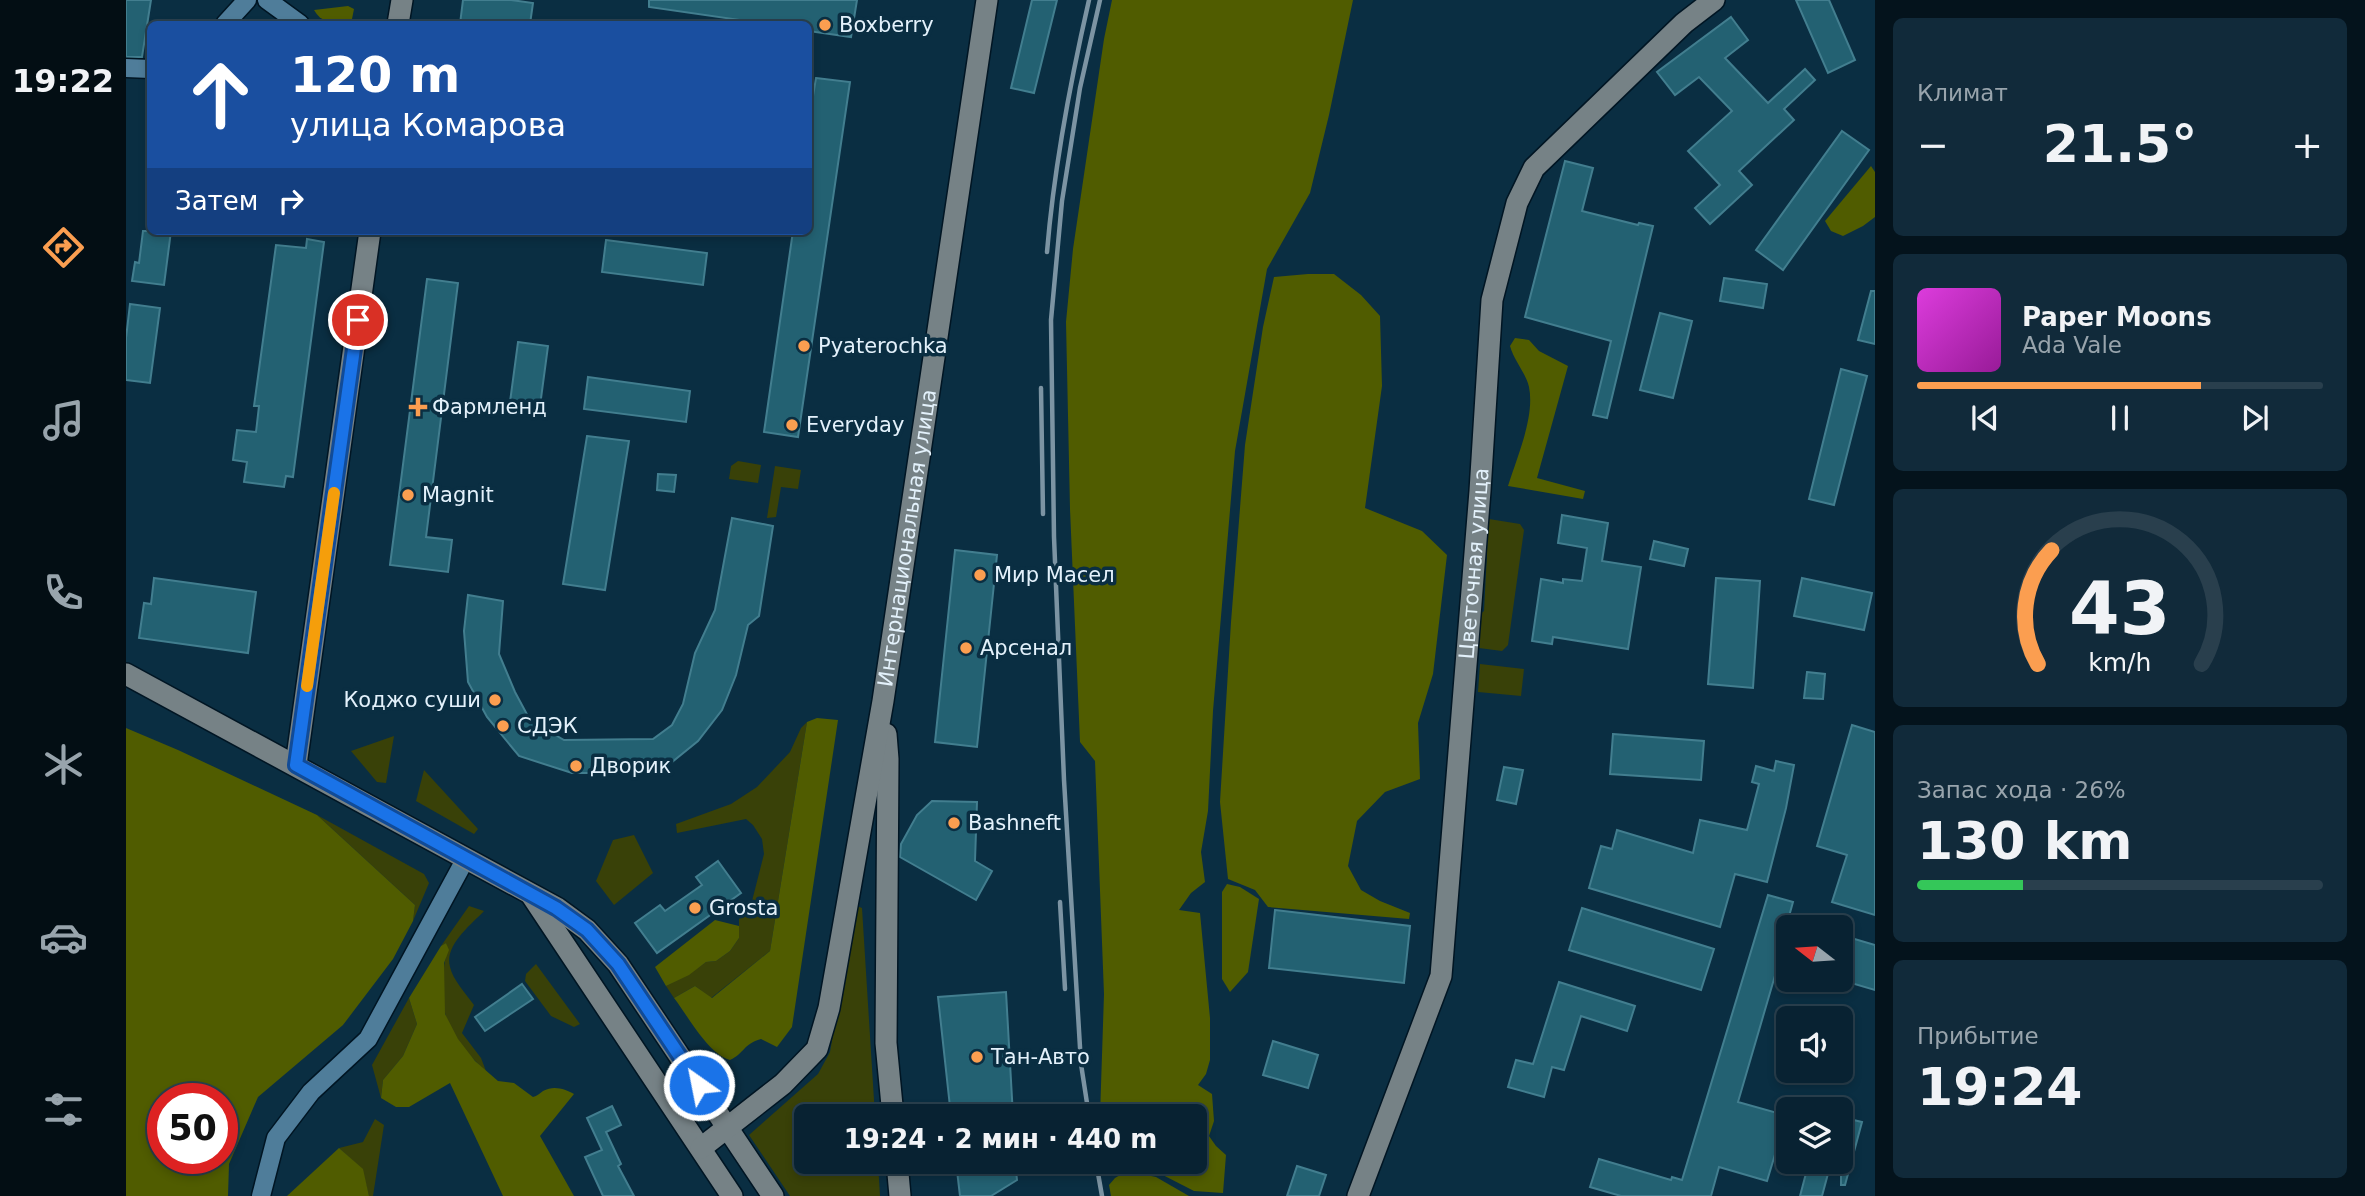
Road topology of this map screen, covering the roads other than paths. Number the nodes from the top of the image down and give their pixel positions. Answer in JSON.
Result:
{"nodes":[{"id":1,"x":247,"y":0,"type":"edge"},
{"id":2,"x":267,"y":0,"type":"edge"},
{"id":3,"x":402,"y":0,"type":"edge"},
{"id":4,"x":987,"y":0,"type":"edge"},
{"id":5,"x":1714,"y":0,"type":"edge"},
{"id":6,"x":228,"y":21,"type":"edge"},
{"id":7,"x":296,"y":21,"type":"edge"},
{"id":8,"x":398,"y":21,"type":"edge"},
{"id":9,"x":126,"y":68,"type":"edge"},
{"id":10,"x":147,"y":69,"type":"edge"},
{"id":11,"x":369,"y":235,"type":"edge"},
{"id":12,"x":126,"y":674,"type":"edge"},
{"id":13,"x":883,"y":701,"type":"junction"},
{"id":14,"x":296,"y":765,"type":"junction"},
{"id":15,"x":466,"y":858,"type":"junction"},
{"id":16,"x":531,"y":894,"type":"junction"},
{"id":17,"x":892,"y":1104,"type":"edge"},
{"id":18,"x":727,"y":1129,"type":"junction"},
{"id":19,"x":701,"y":1148,"type":"junction"},
{"id":20,"x":898,"y":1174,"type":"edge"},
{"id":21,"x":261,"y":1196,"type":"edge"},
{"id":22,"x":732,"y":1196,"type":"edge"},
{"id":23,"x":773,"y":1196,"type":"edge"},
{"id":24,"x":900,"y":1196,"type":"edge"},
{"id":25,"x":1358,"y":1196,"type":"edge"}],
"edges":[{"from":1,"to":6,"type":"street"},
{"from":2,"to":7,"type":"street"},
{"from":3,"to":8,"type":"main road"},
{"from":4,"to":13,"type":"main road","name":"Интернациональная улица"},
{"from":5,"to":25,"type":"main road","name":"Цветочная улица"},
{"from":9,"to":10,"type":"street"},
{"from":11,"to":14,"type":"main road"},
{"from":12,"to":14,"type":"main road"},
{"from":13,"to":17,"type":"main road","name":"Интернациональная улица"},
{"from":13,"to":18,"type":"main road","name":"Интернациональная улица"},
{"from":14,"to":15,"type":"main road"},
{"from":15,"to":16,"type":"main road"},
{"from":15,"to":21,"type":"street"},
{"from":16,"to":18,"type":"main road"},
{"from":16,"to":19,"type":"main road"},
{"from":18,"to":19,"type":"main road","name":"Интернациональная улица"},
{"from":18,"to":23,"type":"main road"},
{"from":19,"to":22,"type":"main road"},
{"from":20,"to":24,"type":"main road"}]}
